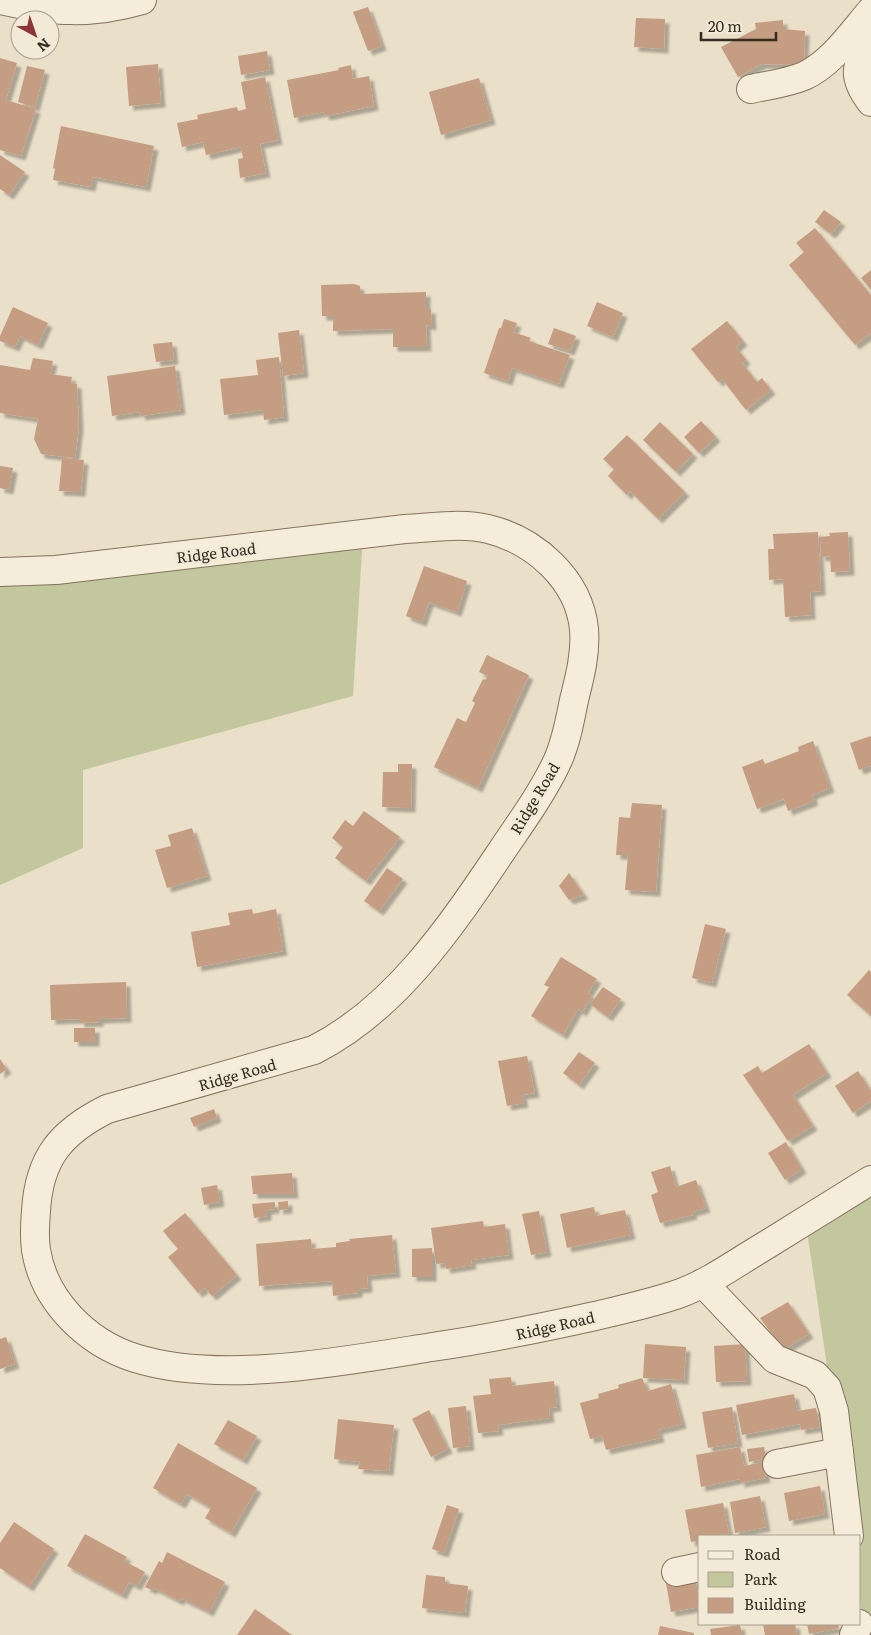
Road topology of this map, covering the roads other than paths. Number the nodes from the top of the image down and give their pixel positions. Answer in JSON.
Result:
{"nodes":[{"id":1,"x":1,"y":0,"type":"edge"},
{"id":2,"x":142,"y":0,"type":"edge"},
{"id":3,"x":871,"y":11,"type":"edge"},
{"id":4,"x":871,"y":40,"type":"edge"},
{"id":5,"x":751,"y":89,"type":"dead end"},
{"id":6,"x":871,"y":102,"type":"edge"},
{"id":7,"x":0,"y":572,"type":"edge"},
{"id":8,"x":871,"y":1180,"type":"edge"},
{"id":9,"x":703,"y":1283,"type":"junction"},
{"id":10,"x":839,"y":1452,"type":"junction"},
{"id":11,"x":777,"y":1464,"type":"dead end"},
{"id":12,"x":848,"y":1535,"type":"edge"}],
"edges":[{"from":1,"to":2,"type":"street"},
{"from":3,"to":5,"type":"street"},
{"from":4,"to":6,"type":"street"},
{"from":7,"to":9,"type":"street","name":"Ridge Road"},
{"from":8,"to":9,"type":"street","name":"Ridge Road"},
{"from":9,"to":10,"type":"street"},
{"from":10,"to":11,"type":"street"},
{"from":10,"to":12,"type":"street"}]}
